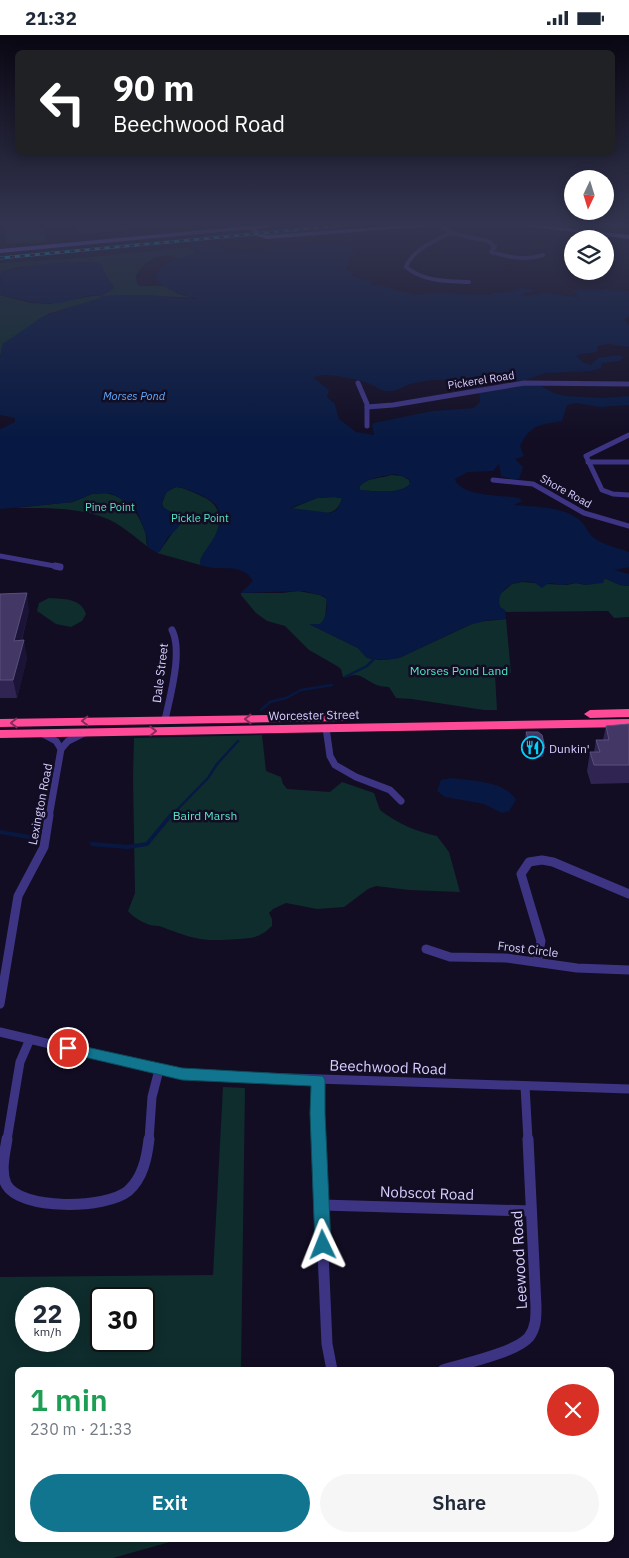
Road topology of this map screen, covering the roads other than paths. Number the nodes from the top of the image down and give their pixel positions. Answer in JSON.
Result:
{"nodes":[{"id":1,"x":358,"y":383,"type":"dead end"},
{"id":2,"x":629,"y":384,"type":"edge"},
{"id":3,"x":367,"y":407,"type":"junction"},
{"id":4,"x":367,"y":426,"type":"dead end"},
{"id":5,"x":629,"y":435,"type":"edge"},
{"id":6,"x":588,"y":462,"type":"junction"},
{"id":7,"x":629,"y":462,"type":"edge"},
{"id":8,"x":493,"y":480,"type":"dead end"},
{"id":9,"x":629,"y":495,"type":"edge"},
{"id":10,"x":629,"y":527,"type":"edge"},
{"id":11,"x":0,"y":556,"type":"edge"},
{"id":12,"x":60,"y":567,"type":"dead end"},
{"id":13,"x":172,"y":630,"type":"dead end"},
{"id":14,"x":629,"y":713,"type":"edge"},
{"id":15,"x":165,"y":720,"type":"junction"},
{"id":16,"x":0,"y":723,"type":"edge"},
{"id":17,"x":629,"y":723,"type":"edge"},
{"id":18,"x":326,"y":728,"type":"junction"},
{"id":19,"x":87,"y":732,"type":"junction"},
{"id":20,"x":41,"y":733,"type":"junction"},
{"id":21,"x":0,"y":734,"type":"edge"},
{"id":22,"x":61,"y":749,"type":"junction"},
{"id":23,"x":401,"y":801,"type":"dead end"},
{"id":24,"x":629,"y":894,"type":"edge"},
{"id":25,"x":426,"y":949,"type":"dead end"},
{"id":26,"x":537,"y":962,"type":"junction"},
{"id":27,"x":629,"y":970,"type":"edge"},
{"id":28,"x":0,"y":1004,"type":"edge"},
{"id":29,"x":0,"y":1032,"type":"edge"},
{"id":30,"x":30,"y":1039,"type":"junction"},
{"id":31,"x":159,"y":1070,"type":"junction"},
{"id":32,"x":318,"y":1080,"type":"junction"},
{"id":33,"x":525,"y":1086,"type":"junction"},
{"id":34,"x":629,"y":1089,"type":"edge"},
{"id":35,"x":322,"y":1205,"type":"junction"},
{"id":36,"x":531,"y":1211,"type":"junction"},
{"id":37,"x":331,"y":1367,"type":"edge"},
{"id":38,"x":453,"y":1367,"type":"edge"}],
"edges":[{"from":1,"to":3,"type":"street"},
{"from":2,"to":3,"type":"street","name":"Pickerel Road"},
{"from":3,"to":4,"type":"street"},
{"from":5,"to":6,"type":"street"},
{"from":6,"to":7,"type":"street"},
{"from":6,"to":9,"type":"street"},
{"from":8,"to":10,"type":"street","name":"Shore Road"},
{"from":11,"to":12,"type":"street"},
{"from":13,"to":15,"type":"street","name":"Dale Street"},
{"from":14,"to":15,"type":"highway","name":"Worcester Street","one_way":true},
{"from":15,"to":16,"type":"highway","name":"Worcester Street","one_way":true},
{"from":17,"to":18,"type":"highway","name":"Worcester Street"},
{"from":19,"to":18,"type":"highway","name":"Worcester Street","one_way":true},
{"from":18,"to":23,"type":"street"},
{"from":19,"to":20,"type":"highway","name":"Worcester Street"},
{"from":19,"to":22,"type":"street","name":"Lexington Road"},
{"from":20,"to":21,"type":"highway","name":"Worcester Street"},
{"from":20,"to":22,"type":"street","name":"Lexington Road"},
{"from":22,"to":28,"type":"street","name":"Lexington Road"},
{"from":24,"to":26,"type":"street"},
{"from":25,"to":26,"type":"street","name":"Frost Circle"},
{"from":26,"to":27,"type":"street","name":"Frost Circle"},
{"from":29,"to":30,"type":"street","name":"Beechwood Road"},
{"from":30,"to":31,"type":"street","name":"Beechwood Road"},
{"from":30,"to":31,"type":"street"},
{"from":31,"to":32,"type":"street","name":"Beechwood Road"},
{"from":32,"to":33,"type":"street","name":"Beechwood Road"},
{"from":32,"to":35,"type":"street"},
{"from":33,"to":34,"type":"street","name":"Beechwood Road"},
{"from":33,"to":36,"type":"street","name":"Leewood Road"},
{"from":35,"to":36,"type":"street","name":"Nobscot Road"},
{"from":35,"to":37,"type":"street"},
{"from":36,"to":38,"type":"street","name":"Leewood Road"}]}
